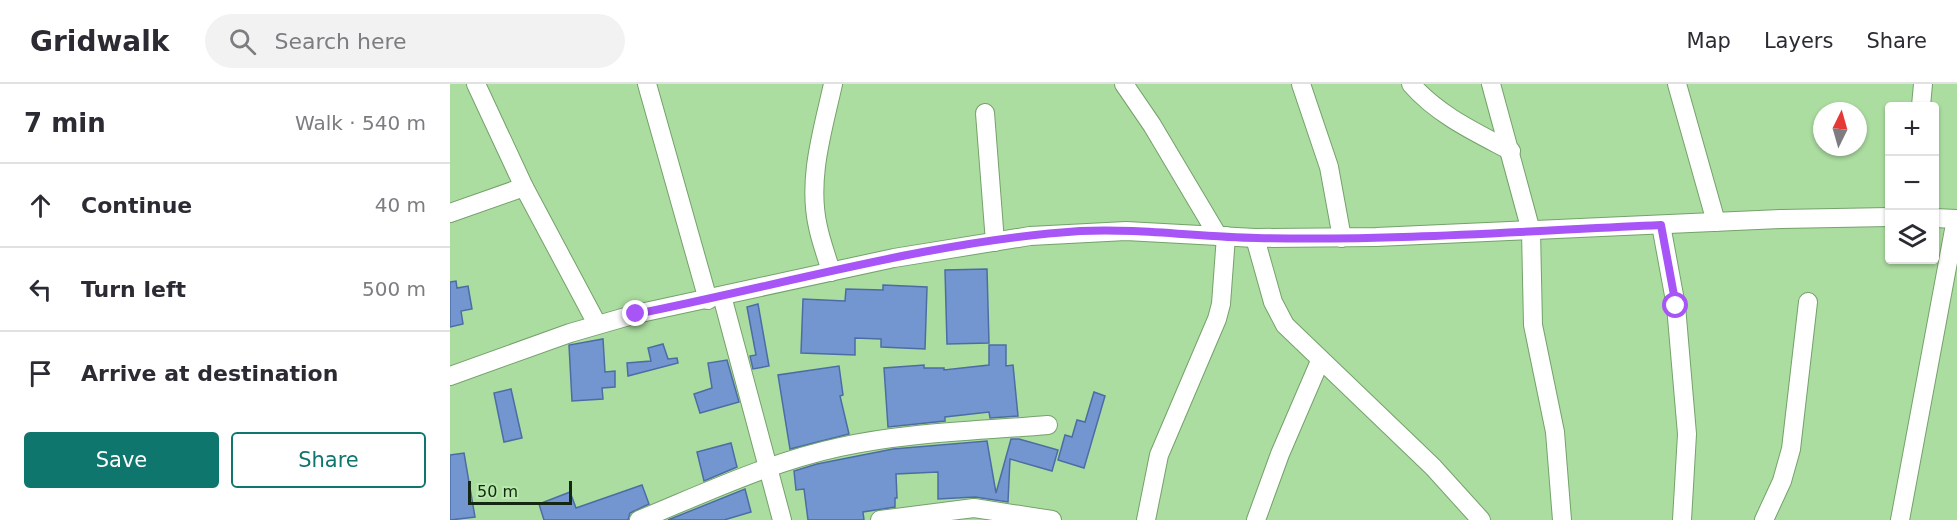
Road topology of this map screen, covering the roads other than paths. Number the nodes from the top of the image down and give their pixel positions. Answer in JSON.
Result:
{"nodes":[{"id":1,"x":476,"y":84,"type":"edge"},
{"id":2,"x":647,"y":84,"type":"edge"},
{"id":3,"x":833,"y":84,"type":"edge"},
{"id":4,"x":1124,"y":84,"type":"edge"},
{"id":5,"x":1301,"y":84,"type":"edge"},
{"id":6,"x":1411,"y":84,"type":"edge"},
{"id":7,"x":1491,"y":84,"type":"edge"},
{"id":8,"x":1923,"y":84,"type":"edge"},
{"id":9,"x":1683,"y":86,"type":"edge"},
{"id":10,"x":1921,"y":102,"type":"edge"},
{"id":11,"x":985,"y":113,"type":"dead end"},
{"id":12,"x":1511,"y":151,"type":"junction"},
{"id":13,"x":524,"y":187,"type":"junction"},
{"id":14,"x":450,"y":213,"type":"edge"},
{"id":15,"x":1885,"y":217,"type":"edge"},
{"id":16,"x":1939,"y":218,"type":"edge"},
{"id":17,"x":1956,"y":219,"type":"edge"},
{"id":18,"x":1716,"y":222,"type":"junction"},
{"id":19,"x":1661,"y":225,"type":"junction"},
{"id":20,"x":1531,"y":231,"type":"junction"},
{"id":21,"x":1222,"y":236,"type":"junction"},
{"id":22,"x":1255,"y":238,"type":"junction"},
{"id":23,"x":1342,"y":238,"type":"junction"},
{"id":24,"x":995,"y":242,"type":"junction"},
{"id":25,"x":831,"y":272,"type":"junction"},
{"id":26,"x":715,"y":298,"type":"junction"},
{"id":27,"x":1808,"y":302,"type":"dead end"},
{"id":28,"x":597,"y":324,"type":"junction"},
{"id":29,"x":1320,"y":361,"type":"junction"},
{"id":30,"x":451,"y":373,"type":"edge"},
{"id":31,"x":1048,"y":425,"type":"dead end"},
{"id":32,"x":770,"y":466,"type":"junction"},
{"id":33,"x":639,"y":520,"type":"edge"},
{"id":34,"x":782,"y":520,"type":"edge"},
{"id":35,"x":880,"y":520,"type":"edge"},
{"id":36,"x":1052,"y":520,"type":"edge"},
{"id":37,"x":1146,"y":520,"type":"edge"},
{"id":38,"x":1256,"y":520,"type":"edge"},
{"id":39,"x":1481,"y":520,"type":"edge"},
{"id":40,"x":1562,"y":520,"type":"edge"},
{"id":41,"x":1682,"y":520,"type":"edge"},
{"id":42,"x":1764,"y":520,"type":"edge"},
{"id":43,"x":1900,"y":520,"type":"edge"}],
"edges":[{"from":1,"to":13,"type":"street"},
{"from":2,"to":26,"type":"street"},
{"from":3,"to":25,"type":"street"},
{"from":4,"to":21,"type":"street"},
{"from":5,"to":23,"type":"street"},
{"from":6,"to":12,"type":"street"},
{"from":7,"to":12,"type":"street"},
{"from":8,"to":10,"type":"street"},
{"from":9,"to":18,"type":"street"},
{"from":11,"to":24,"type":"street"},
{"from":12,"to":20,"type":"street"},
{"from":13,"to":14,"type":"street"},
{"from":13,"to":28,"type":"street"},
{"from":15,"to":18,"type":"street"},
{"from":16,"to":17,"type":"street"},
{"from":17,"to":43,"type":"street"},
{"from":18,"to":19,"type":"street"},
{"from":19,"to":20,"type":"street"},
{"from":19,"to":41,"type":"street"},
{"from":20,"to":23,"type":"street"},
{"from":20,"to":40,"type":"street"},
{"from":21,"to":22,"type":"street"},
{"from":21,"to":24,"type":"street"},
{"from":21,"to":37,"type":"street"},
{"from":22,"to":23,"type":"street"},
{"from":22,"to":29,"type":"street"},
{"from":24,"to":25,"type":"street"},
{"from":25,"to":26,"type":"street"},
{"from":26,"to":28,"type":"street"},
{"from":26,"to":32,"type":"street"},
{"from":27,"to":42,"type":"street"},
{"from":28,"to":30,"type":"street"},
{"from":29,"to":38,"type":"street"},
{"from":29,"to":39,"type":"street"},
{"from":31,"to":32,"type":"street"},
{"from":32,"to":33,"type":"street"},
{"from":32,"to":34,"type":"street"},
{"from":35,"to":36,"type":"street"}]}
